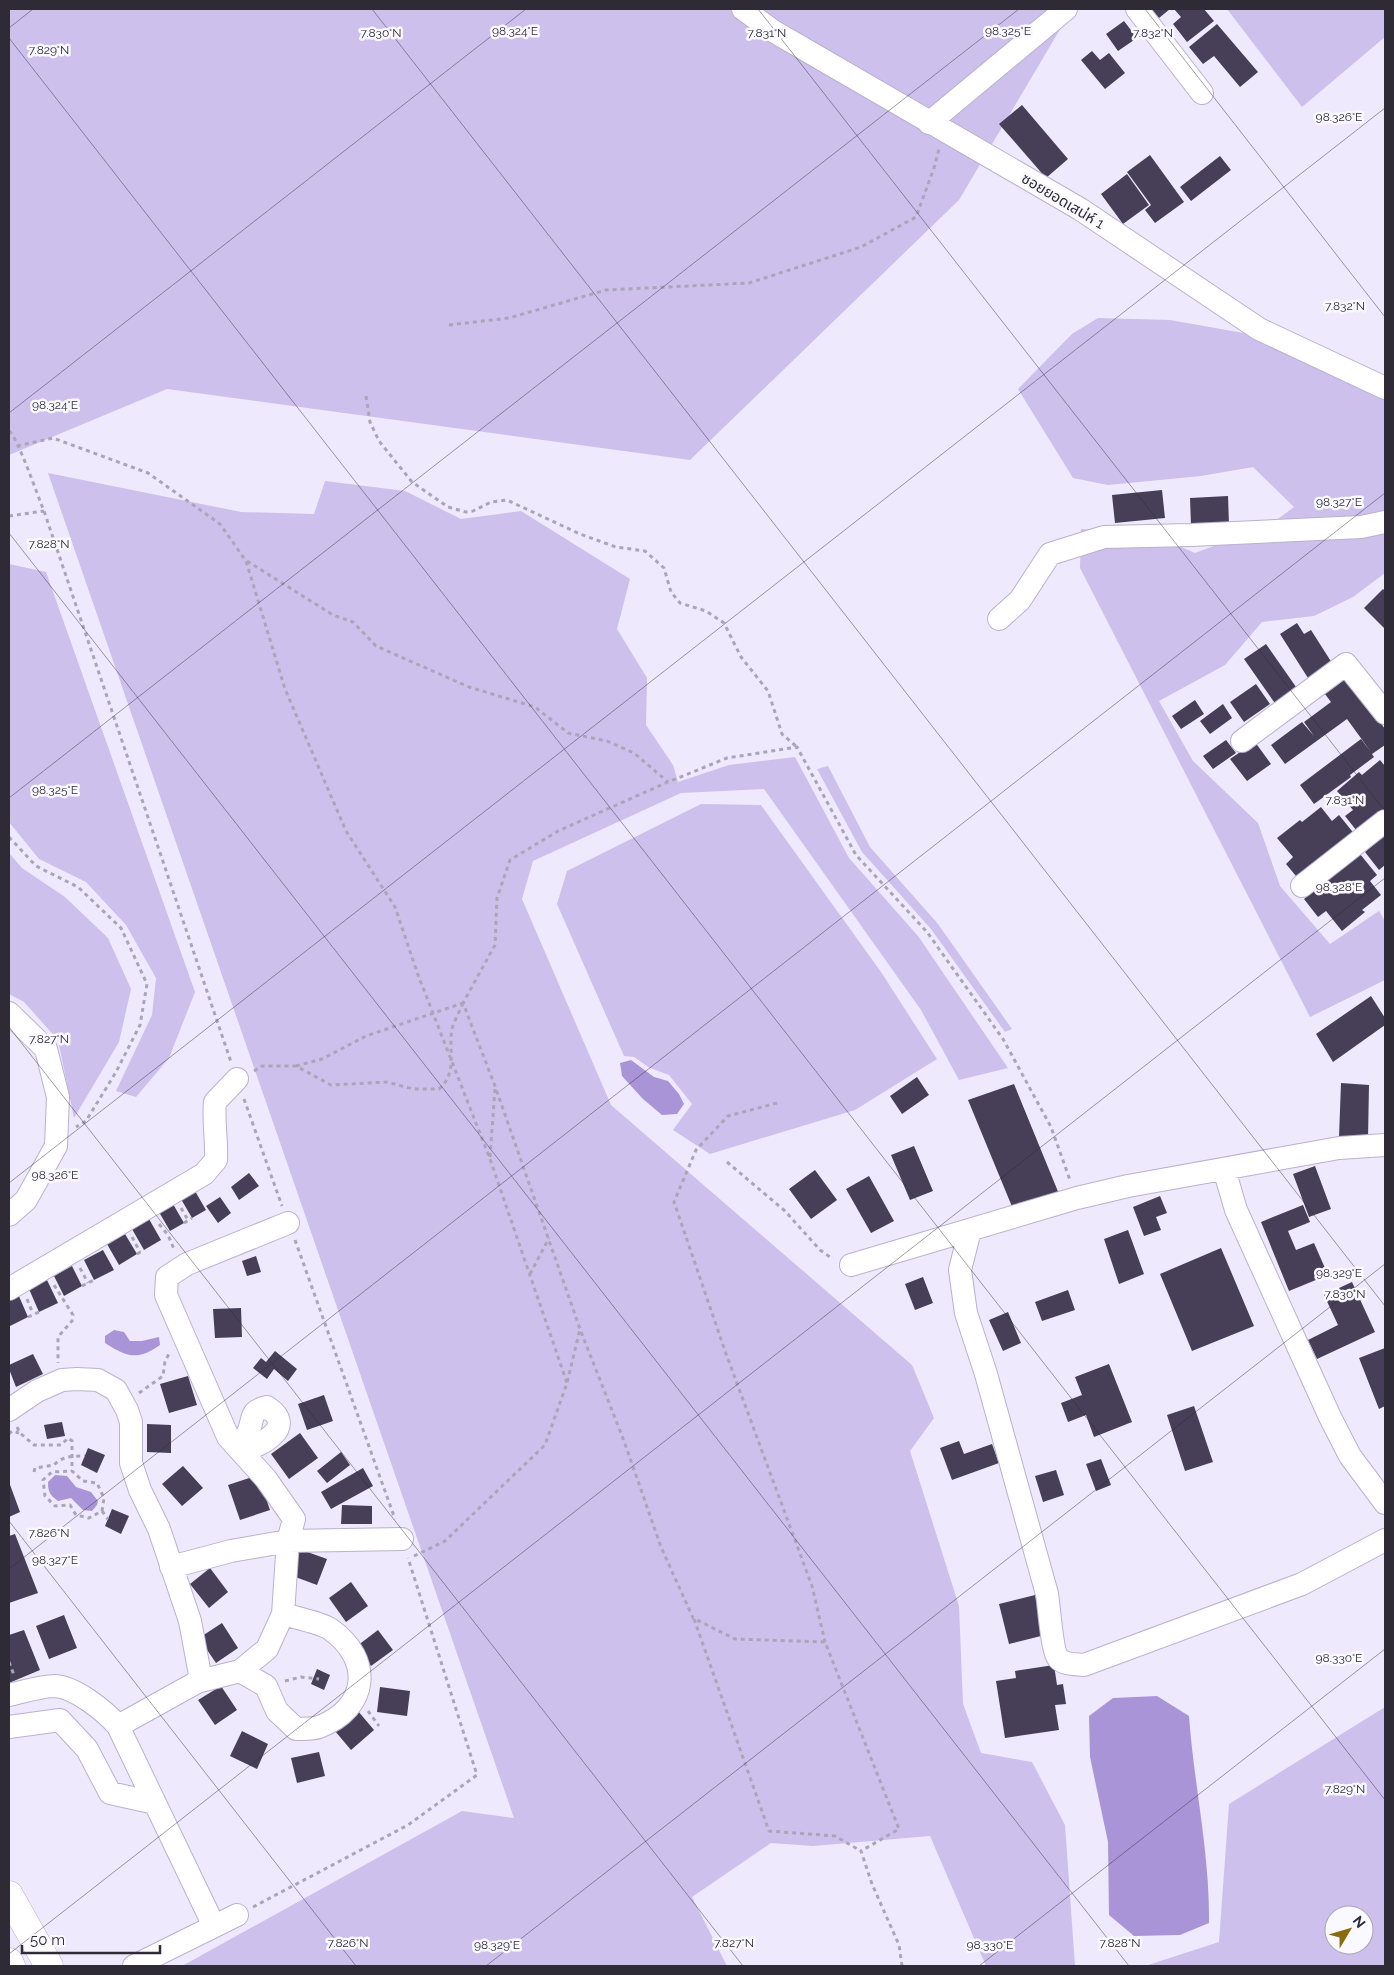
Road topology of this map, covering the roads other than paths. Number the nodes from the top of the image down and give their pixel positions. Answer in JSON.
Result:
{"nodes":[{"id":1,"x":743,"y":9,"type":"edge"},
{"id":2,"x":1066,"y":9,"type":"edge"},
{"id":3,"x":1137,"y":9,"type":"edge"},
{"id":4,"x":1202,"y":93,"type":"dead end"},
{"id":5,"x":936,"y":127,"type":"junction"},
{"id":6,"x":1385,"y":388,"type":"edge"},
{"id":7,"x":1385,"y":522,"type":"edge"},
{"id":8,"x":999,"y":620,"type":"dead end"},
{"id":9,"x":1385,"y":713,"type":"edge"},
{"id":10,"x":1242,"y":740,"type":"dead end"},
{"id":11,"x":1385,"y":821,"type":"edge"},
{"id":12,"x":1302,"y":886,"type":"dead end"},
{"id":13,"x":9,"y":1013,"type":"edge"},
{"id":14,"x":237,"y":1079,"type":"road end"},
{"id":15,"x":1385,"y":1145,"type":"edge"},
{"id":16,"x":1224,"y":1169,"type":"junction"},
{"id":17,"x":9,"y":1215,"type":"edge"},
{"id":18,"x":288,"y":1223,"type":"dead end"},
{"id":19,"x":970,"y":1230,"type":"junction"},
{"id":20,"x":851,"y":1265,"type":"road end"},
{"id":21,"x":17,"y":1292,"type":"edge"},
{"id":22,"x":11,"y":1415,"type":"edge"},
{"id":23,"x":1385,"y":1503,"type":"edge"},
{"id":24,"x":1385,"y":1540,"type":"edge"},
{"id":25,"x":288,"y":1541,"type":"junction"},
{"id":26,"x":406,"y":1549,"type":"road end"},
{"id":27,"x":171,"y":1567,"type":"junction"},
{"id":28,"x":283,"y":1614,"type":"junction"},
{"id":29,"x":240,"y":1671,"type":"junction"},
{"id":30,"x":196,"y":1682,"type":"junction"},
{"id":31,"x":9,"y":1695,"type":"edge"},
{"id":32,"x":118,"y":1726,"type":"junction"},
{"id":33,"x":9,"y":1728,"type":"edge"},
{"id":34,"x":155,"y":1803,"type":"junction"},
{"id":35,"x":9,"y":1895,"type":"edge"},
{"id":36,"x":237,"y":1915,"type":"dead end"},
{"id":37,"x":214,"y":1926,"type":"junction"},
{"id":38,"x":9,"y":1962,"type":"edge"},
{"id":39,"x":11,"y":1966,"type":"edge"},
{"id":40,"x":49,"y":1966,"type":"edge"},
{"id":41,"x":134,"y":1966,"type":"edge"}],
"edges":[{"from":1,"to":5,"type":"street","name":"ซอยยอดเสน่ห์ 1"},
{"from":2,"to":5,"type":"street"},
{"from":3,"to":4,"type":"street"},
{"from":5,"to":6,"type":"street","name":"ซอยยอดเสน่ห์ 1"},
{"from":7,"to":8,"type":"street"},
{"from":9,"to":10,"type":"street"},
{"from":11,"to":12,"type":"street"},
{"from":13,"to":17,"type":"street"},
{"from":14,"to":21,"type":"street"},
{"from":15,"to":16,"type":"street"},
{"from":16,"to":19,"type":"street"},
{"from":16,"to":23,"type":"street"},
{"from":18,"to":25,"type":"street"},
{"from":19,"to":20,"type":"street"},
{"from":19,"to":24,"type":"street"},
{"from":22,"to":27,"type":"street"},
{"from":25,"to":26,"type":"street"},
{"from":25,"to":27,"type":"street"},
{"from":25,"to":28,"type":"street"},
{"from":27,"to":30,"type":"street"},
{"from":28,"to":29,"type":"street"},
{"from":28,"to":29,"type":"street"},
{"from":29,"to":30,"type":"street"},
{"from":30,"to":32,"type":"street"},
{"from":31,"to":32,"type":"street"},
{"from":32,"to":34,"type":"street"},
{"from":33,"to":34,"type":"street"},
{"from":34,"to":37,"type":"street"},
{"from":35,"to":40,"type":"main road"},
{"from":36,"to":37,"type":"street"},
{"from":37,"to":41,"type":"street"},
{"from":38,"to":39,"type":"main road"}]}
